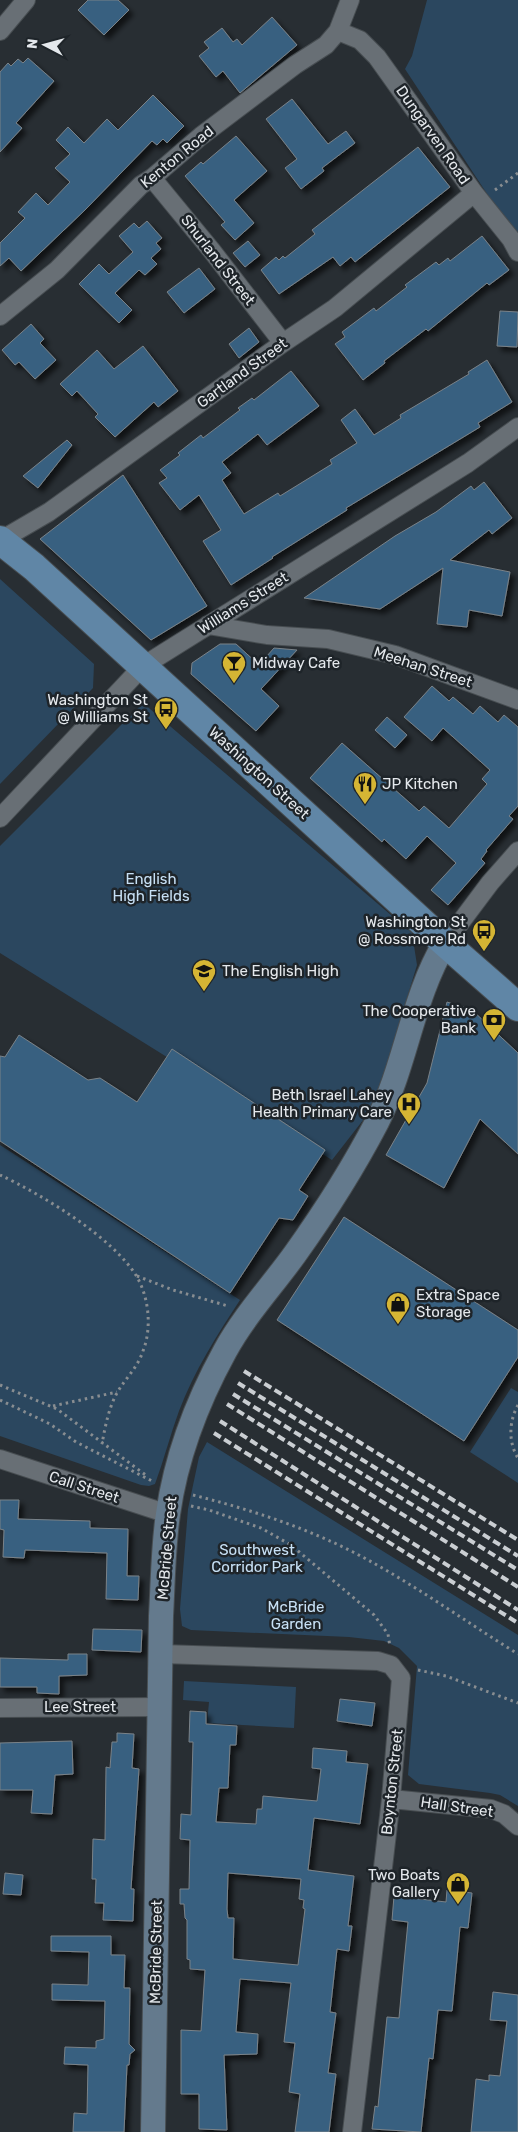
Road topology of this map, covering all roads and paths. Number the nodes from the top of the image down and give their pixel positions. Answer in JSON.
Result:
{"nodes":[{"id":1,"x":26,"y":0,"type":"edge"},
{"id":2,"x":350,"y":0,"type":"edge"},
{"id":3,"x":0,"y":31,"type":"edge"},
{"id":4,"x":338,"y":31,"type":"junction"},
{"id":5,"x":518,"y":173,"type":"edge"},
{"id":6,"x":152,"y":178,"type":"junction"},
{"id":7,"x":477,"y":197,"type":"junction"},
{"id":8,"x":518,"y":252,"type":"edge"},
{"id":9,"x":0,"y":316,"type":"edge"},
{"id":10,"x":283,"y":343,"type":"junction"},
{"id":11,"x":518,"y":427,"type":"edge"},
{"id":12,"x":0,"y":540,"type":"edge"},
{"id":13,"x":208,"y":625,"type":"junction"},
{"id":14,"x":143,"y":666,"type":"junction"},
{"id":15,"x":518,"y":700,"type":"edge"},
{"id":16,"x":0,"y":818,"type":"edge"},
{"id":17,"x":518,"y":851,"type":"edge"},
{"id":18,"x":444,"y":943,"type":"junction"},
{"id":19,"x":518,"y":1006,"type":"edge"},
{"id":20,"x":0,"y":1175,"type":"edge"},
{"id":21,"x":136,"y":1276,"type":"junction"},
{"id":22,"x":235,"y":1308,"type":"dead end"},
{"id":23,"x":0,"y":1384,"type":"edge"},
{"id":24,"x":118,"y":1392,"type":"junction"},
{"id":25,"x":0,"y":1400,"type":"edge"},
{"id":26,"x":518,"y":1405,"type":"edge"},
{"id":27,"x":52,"y":1406,"type":"junction"},
{"id":28,"x":102,"y":1444,"type":"junction"},
{"id":29,"x":518,"y":1458,"type":"edge"},
{"id":30,"x":0,"y":1459,"type":"edge"},
{"id":31,"x":186,"y":1494,"type":"dead end"},
{"id":32,"x":176,"y":1509,"type":"junction"},
{"id":33,"x":390,"y":1648,"type":"dead end"},
{"id":34,"x":162,"y":1654,"type":"junction"},
{"id":35,"x":518,"y":1654,"type":"edge"},
{"id":36,"x":410,"y":1669,"type":"dead end"},
{"id":37,"x":518,"y":1703,"type":"edge"},
{"id":38,"x":161,"y":1707,"type":"junction"},
{"id":39,"x":0,"y":1708,"type":"edge"},
{"id":40,"x":391,"y":1799,"type":"junction"},
{"id":41,"x":518,"y":1826,"type":"edge"},
{"id":42,"x":153,"y":2132,"type":"edge"},
{"id":43,"x":352,"y":2132,"type":"edge"}],
"edges":[{"from":1,"to":3,"type":"street"},
{"from":2,"to":4,"type":"street","name":"Kenton Road"},
{"from":4,"to":6,"type":"street","name":"Kenton Road"},
{"from":4,"to":7,"type":"street","name":"Dungarven Road"},
{"from":5,"to":7,"type":"path"},
{"from":6,"to":9,"type":"street","name":"Kenton Road"},
{"from":6,"to":10,"type":"street","name":"Shurland Street"},
{"from":7,"to":8,"type":"street","name":"Dungarven Road"},
{"from":7,"to":10,"type":"street","name":"Gartland Street"},
{"from":10,"to":12,"type":"street","name":"Gartland Street"},
{"from":11,"to":13,"type":"street","name":"Williams Street"},
{"from":12,"to":14,"type":"main road","name":"Washington Street"},
{"from":13,"to":14,"type":"street","name":"Williams Street"},
{"from":13,"to":15,"type":"street","name":"Meehan Street"},
{"from":14,"to":16,"type":"street","name":"Williams Street"},
{"from":14,"to":18,"type":"main road","name":"Washington Street"},
{"from":17,"to":18,"type":"street"},
{"from":18,"to":19,"type":"main road","name":"Washington Street"},
{"from":18,"to":32,"type":"street","name":"McBride Street"},
{"from":20,"to":21,"type":"path"},
{"from":21,"to":22,"type":"path"},
{"from":21,"to":24,"type":"path"},
{"from":23,"to":27,"type":"path"},
{"from":24,"to":27,"type":"path"},
{"from":24,"to":28,"type":"path"},
{"from":25,"to":28,"type":"path"},
{"from":26,"to":29,"type":"path"},
{"from":27,"to":28,"type":"path"},
{"from":30,"to":32,"type":"street","name":"Call Street"},
{"from":31,"to":35,"type":"path"},
{"from":32,"to":33,"type":"path"},
{"from":32,"to":34,"type":"street","name":"McBride Street"},
{"from":34,"to":38,"type":"street","name":"McBride Street"},
{"from":34,"to":40,"type":"street","name":"Boynton Street"},
{"from":36,"to":37,"type":"path"},
{"from":38,"to":39,"type":"street","name":"Lee Street"},
{"from":38,"to":42,"type":"street","name":"McBride Street"},
{"from":40,"to":41,"type":"street","name":"Hall Street"},
{"from":40,"to":43,"type":"street","name":"Boynton Street"}]}
